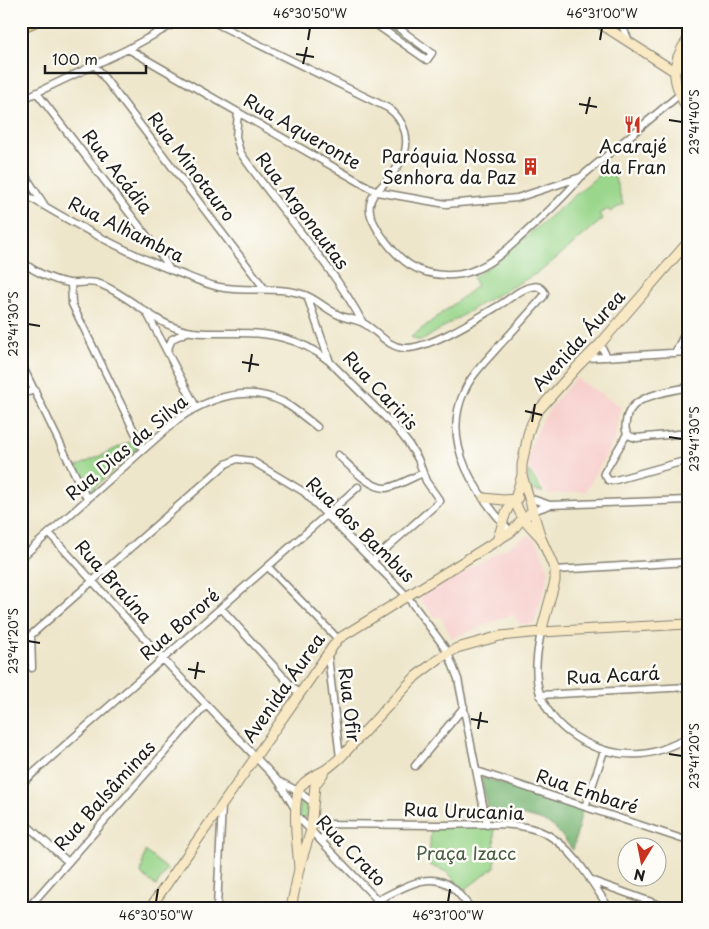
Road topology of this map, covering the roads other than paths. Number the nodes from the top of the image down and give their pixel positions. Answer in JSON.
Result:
{"nodes":[{"id":1,"x":36,"y":21,"type":"edge"},
{"id":2,"x":179,"y":21,"type":"edge"},
{"id":3,"x":211,"y":21,"type":"edge"},
{"id":4,"x":371,"y":21,"type":"edge"},
{"id":5,"x":389,"y":21,"type":"edge"},
{"id":6,"x":596,"y":21,"type":"edge"},
{"id":7,"x":620,"y":21,"type":"edge"},
{"id":8,"x":21,"y":28,"type":"edge"},
{"id":9,"x":688,"y":39,"type":"edge"},
{"id":10,"x":629,"y":41,"type":"junction"},
{"id":11,"x":688,"y":46,"type":"edge"},
{"id":12,"x":128,"y":49,"type":"junction"},
{"id":13,"x":94,"y":64,"type":"junction"},
{"id":14,"x":674,"y":71,"type":"junction"},
{"id":15,"x":686,"y":76,"type":"edge"},
{"id":16,"x":685,"y":90,"type":"edge"},
{"id":17,"x":37,"y":93,"type":"junction"},
{"id":18,"x":21,"y":100,"type":"edge"},
{"id":19,"x":688,"y":111,"type":"edge"},
{"id":20,"x":238,"y":112,"type":"junction"},
{"id":21,"x":21,"y":169,"type":"edge"},
{"id":22,"x":581,"y":177,"type":"junction"},
{"id":23,"x":21,"y":192,"type":"edge"},
{"id":24,"x":376,"y":192,"type":"junction"},
{"id":25,"x":46,"y":208,"type":"junction"},
{"id":26,"x":687,"y":244,"type":"edge"},
{"id":27,"x":21,"y":261,"type":"edge"},
{"id":28,"x":170,"y":270,"type":"junction"},
{"id":29,"x":71,"y":283,"type":"junction"},
{"id":30,"x":264,"y":288,"type":"junction"},
{"id":31,"x":307,"y":296,"type":"junction"},
{"id":32,"x":148,"y":314,"type":"junction"},
{"id":33,"x":363,"y":322,"type":"junction"},
{"id":34,"x":688,"y":327,"type":"edge"},
{"id":35,"x":187,"y":332,"type":"junction"},
{"id":36,"x":600,"y":344,"type":"junction"},
{"id":37,"x":167,"y":351,"type":"junction"},
{"id":38,"x":688,"y":352,"type":"edge"},
{"id":39,"x":675,"y":353,"type":"junction"},
{"id":40,"x":607,"y":357,"type":"junction"},
{"id":41,"x":587,"y":358,"type":"junction"},
{"id":42,"x":330,"y":362,"type":"junction"},
{"id":43,"x":21,"y":363,"type":"edge"},
{"id":44,"x":688,"y":387,"type":"edge"},
{"id":45,"x":35,"y":390,"type":"junction"},
{"id":46,"x":21,"y":394,"type":"edge"},
{"id":47,"x":196,"y":407,"type":"junction"},
{"id":48,"x":317,"y":427,"type":"dead end"},
{"id":49,"x":627,"y":434,"type":"junction"},
{"id":50,"x":688,"y":434,"type":"edge"},
{"id":51,"x":143,"y":449,"type":"junction"},
{"id":52,"x":338,"y":455,"type":"dead end"},
{"id":53,"x":688,"y":460,"type":"edge"},
{"id":54,"x":423,"y":474,"type":"junction"},
{"id":55,"x":522,"y":475,"type":"junction"},
{"id":56,"x":358,"y":487,"type":"dead end"},
{"id":57,"x":484,"y":498,"type":"junction"},
{"id":58,"x":529,"y":498,"type":"junction"},
{"id":59,"x":87,"y":499,"type":"junction"},
{"id":60,"x":516,"y":499,"type":"junction"},
{"id":61,"x":688,"y":500,"type":"edge"},
{"id":62,"x":550,"y":505,"type":"junction"},
{"id":63,"x":533,"y":511,"type":"junction"},
{"id":64,"x":327,"y":515,"type":"junction"},
{"id":65,"x":523,"y":518,"type":"junction"},
{"id":66,"x":503,"y":523,"type":"junction"},
{"id":67,"x":511,"y":532,"type":"junction"},
{"id":68,"x":49,"y":533,"type":"junction"},
{"id":69,"x":541,"y":538,"type":"junction"},
{"id":70,"x":496,"y":541,"type":"junction"},
{"id":71,"x":21,"y":558,"type":"edge"},
{"id":72,"x":372,"y":561,"type":"junction"},
{"id":73,"x":688,"y":562,"type":"edge"},
{"id":74,"x":268,"y":567,"type":"junction"},
{"id":75,"x":555,"y":570,"type":"junction"},
{"id":76,"x":92,"y":581,"type":"junction"},
{"id":77,"x":406,"y":596,"type":"junction"},
{"id":78,"x":221,"y":608,"type":"junction"},
{"id":79,"x":688,"y":624,"type":"edge"},
{"id":80,"x":541,"y":632,"type":"junction"},
{"id":81,"x":338,"y":639,"type":"junction"},
{"id":82,"x":448,"y":653,"type":"junction"},
{"id":83,"x":328,"y":656,"type":"junction"},
{"id":84,"x":163,"y":659,"type":"junction"},
{"id":85,"x":32,"y":668,"type":"dead end"},
{"id":86,"x":688,"y":687,"type":"edge"},
{"id":87,"x":299,"y":694,"type":"junction"},
{"id":88,"x":540,"y":695,"type":"junction"},
{"id":89,"x":206,"y":705,"type":"junction"},
{"id":90,"x":464,"y":707,"type":"junction"},
{"id":91,"x":688,"y":738,"type":"edge"},
{"id":92,"x":604,"y":751,"type":"junction"},
{"id":93,"x":255,"y":758,"type":"junction"},
{"id":94,"x":340,"y":758,"type":"junction"},
{"id":95,"x":415,"y":766,"type":"dead end"},
{"id":96,"x":327,"y":769,"type":"junction"},
{"id":97,"x":477,"y":772,"type":"junction"},
{"id":98,"x":279,"y":782,"type":"junction"},
{"id":99,"x":21,"y":784,"type":"edge"},
{"id":100,"x":298,"y":791,"type":"junction"},
{"id":101,"x":313,"y":803,"type":"junction"},
{"id":102,"x":222,"y":805,"type":"junction"},
{"id":103,"x":585,"y":807,"type":"junction"},
{"id":104,"x":295,"y":812,"type":"junction"},
{"id":105,"x":21,"y":820,"type":"edge"},
{"id":106,"x":331,"y":824,"type":"junction"},
{"id":107,"x":487,"y":825,"type":"junction"},
{"id":108,"x":311,"y":827,"type":"junction"},
{"id":109,"x":323,"y":842,"type":"junction"},
{"id":110,"x":688,"y":842,"type":"edge"},
{"id":111,"x":68,"y":861,"type":"junction"},
{"id":112,"x":299,"y":869,"type":"junction"},
{"id":113,"x":590,"y":880,"type":"junction"},
{"id":114,"x":378,"y":900,"type":"junction"},
{"id":115,"x":28,"y":908,"type":"edge"},
{"id":116,"x":150,"y":908,"type":"edge"},
{"id":117,"x":217,"y":908,"type":"edge"},
{"id":118,"x":291,"y":908,"type":"edge"},
{"id":119,"x":385,"y":908,"type":"edge"},
{"id":120,"x":471,"y":908,"type":"edge"},
{"id":121,"x":608,"y":908,"type":"edge"},
{"id":122,"x":668,"y":908,"type":"edge"}],
"edges":[{"from":1,"to":8,"type":"main road"},
{"from":2,"to":12,"type":"street"},
{"from":3,"to":24,"type":"street"},
{"from":4,"to":5,"type":"street"},
{"from":6,"to":10,"type":"street"},
{"from":7,"to":10,"type":"street"},
{"from":9,"to":14,"type":"street"},
{"from":10,"to":14,"type":"street"},
{"from":11,"to":15,"type":"street"},
{"from":12,"to":13,"type":"street"},
{"from":12,"to":20,"type":"street","name":"Rua Aqueronte"},
{"from":13,"to":17,"type":"street"},
{"from":13,"to":30,"type":"street","name":"Rua Minotauro"},
{"from":14,"to":15,"type":"street"},
{"from":14,"to":16,"type":"street"},
{"from":15,"to":16,"type":"street"},
{"from":16,"to":19,"type":"street"},
{"from":16,"to":22,"type":"street","name":"Rua Aqueronte"},
{"from":17,"to":18,"type":"street"},
{"from":17,"to":28,"type":"street","name":"Rua Acádia"},
{"from":20,"to":24,"type":"street","name":"Rua Aqueronte"},
{"from":20,"to":33,"type":"street","name":"Rua Argonautas"},
{"from":21,"to":25,"type":"street"},
{"from":22,"to":24,"type":"street","name":"Rua Aqueronte"},
{"from":22,"to":24,"type":"street"},
{"from":23,"to":25,"type":"street","name":"Rua Alhambra"},
{"from":25,"to":28,"type":"street","name":"Rua Alhambra"},
{"from":26,"to":36,"type":"street","name":"Avenida Áurea"},
{"from":27,"to":29,"type":"street"},
{"from":28,"to":30,"type":"street","name":"Rua Alhambra"},
{"from":29,"to":32,"type":"street"},
{"from":29,"to":51,"type":"street"},
{"from":30,"to":31,"type":"street","name":"Rua Alhambra"},
{"from":31,"to":33,"type":"street","name":"Rua Alhambra"},
{"from":31,"to":42,"type":"street","name":"Rua Cariris"},
{"from":32,"to":35,"type":"street"},
{"from":32,"to":37,"type":"street"},
{"from":33,"to":57,"type":"street","name":"Rua Alhambra"},
{"from":34,"to":39,"type":"street"},
{"from":35,"to":37,"type":"street"},
{"from":35,"to":42,"type":"street"},
{"from":36,"to":40,"type":"street"},
{"from":36,"to":41,"type":"street","name":"Avenida Áurea"},
{"from":37,"to":47,"type":"street"},
{"from":38,"to":39,"type":"street"},
{"from":39,"to":40,"type":"street"},
{"from":40,"to":41,"type":"street"},
{"from":41,"to":55,"type":"street","name":"Avenida Áurea"},
{"from":42,"to":54,"type":"street","name":"Rua Cariris"},
{"from":43,"to":45,"type":"street"},
{"from":44,"to":49,"type":"street"},
{"from":45,"to":46,"type":"street"},
{"from":45,"to":59,"type":"street"},
{"from":47,"to":48,"type":"street","name":"Rua Dias da Silva"},
{"from":47,"to":51,"type":"street","name":"Rua Dias da Silva"},
{"from":49,"to":50,"type":"street"},
{"from":49,"to":53,"type":"street"},
{"from":51,"to":59,"type":"street","name":"Rua Dias da Silva"},
{"from":52,"to":54,"type":"street"},
{"from":54,"to":72,"type":"street","name":"Rua Cariris"},
{"from":55,"to":58,"type":"street","name":"Avenida Áurea"},
{"from":55,"to":60,"type":"street","name":"Avenida Áurea"},
{"from":56,"to":64,"type":"street","name":"Rua Bororé"},
{"from":57,"to":60,"type":"street"},
{"from":57,"to":66,"type":"street"},
{"from":58,"to":60,"type":"street"},
{"from":58,"to":62,"type":"street"},
{"from":58,"to":63,"type":"street","name":"Avenida Áurea"},
{"from":59,"to":68,"type":"street","name":"Rua Dias da Silva"},
{"from":60,"to":65,"type":"street"},
{"from":60,"to":66,"type":"street","name":"Avenida Áurea"},
{"from":61,"to":62,"type":"street"},
{"from":62,"to":63,"type":"street"},
{"from":63,"to":65,"type":"street","name":"Avenida Áurea"},
{"from":63,"to":69,"type":"street"},
{"from":64,"to":72,"type":"street","name":"Rua dos Bambus"},
{"from":64,"to":74,"type":"street","name":"Rua Bororé"},
{"from":64,"to":76,"type":"street","name":"Rua dos Bambus"},
{"from":65,"to":67,"type":"street","name":"Avenida Áurea"},
{"from":65,"to":69,"type":"street"},
{"from":66,"to":67,"type":"street"},
{"from":66,"to":70,"type":"street","name":"Avenida Áurea"},
{"from":67,"to":70,"type":"street","name":"Avenida Áurea"},
{"from":68,"to":71,"type":"street","name":"Rua Dias da Silva"},
{"from":68,"to":76,"type":"street","name":"Rua Braúna"},
{"from":69,"to":75,"type":"street"},
{"from":70,"to":77,"type":"street","name":"Avenida Áurea"},
{"from":72,"to":77,"type":"street","name":"Rua dos Bambus"},
{"from":73,"to":75,"type":"street"},
{"from":74,"to":78,"type":"street","name":"Rua Bororé"},
{"from":74,"to":81,"type":"street"},
{"from":75,"to":80,"type":"street"},
{"from":76,"to":84,"type":"street","name":"Rua Braúna"},
{"from":76,"to":85,"type":"street","name":"Rua dos Bambus"},
{"from":77,"to":81,"type":"street","name":"Avenida Áurea"},
{"from":77,"to":82,"type":"street","name":"Rua dos Bambus"},
{"from":78,"to":84,"type":"street","name":"Rua Bororé"},
{"from":78,"to":87,"type":"street"},
{"from":79,"to":80,"type":"street"},
{"from":80,"to":82,"type":"street"},
{"from":80,"to":88,"type":"street"},
{"from":81,"to":83,"type":"street","name":"Avenida Áurea"},
{"from":82,"to":90,"type":"street","name":"Rua dos Bambus"},
{"from":82,"to":94,"type":"street"},
{"from":83,"to":87,"type":"street","name":"Avenida Áurea"},
{"from":83,"to":94,"type":"street","name":"Rua Ofir"},
{"from":84,"to":89,"type":"street","name":"Rua Braúna"},
{"from":84,"to":99,"type":"street","name":"Rua Bororé"},
{"from":86,"to":88,"type":"street","name":"Rua Acará"},
{"from":87,"to":93,"type":"street","name":"Avenida Áurea"},
{"from":88,"to":92,"type":"street"},
{"from":89,"to":93,"type":"street","name":"Rua Braúna"},
{"from":89,"to":111,"type":"street","name":"Rua Balsâminas"},
{"from":90,"to":95,"type":"street"},
{"from":90,"to":97,"type":"street","name":"Rua dos Bambus"},
{"from":91,"to":92,"type":"street"},
{"from":92,"to":103,"type":"street"},
{"from":93,"to":98,"type":"street","name":"Rua Braúna"},
{"from":93,"to":102,"type":"street","name":"Avenida Áurea"},
{"from":94,"to":96,"type":"street"},
{"from":96,"to":100,"type":"street"},
{"from":96,"to":101,"type":"street"},
{"from":97,"to":103,"type":"street","name":"Rua Embaré"},
{"from":97,"to":107,"type":"street","name":"Rua dos Bambus"},
{"from":98,"to":100,"type":"street","name":"Rua Braúna"},
{"from":98,"to":104,"type":"street","name":"Rua Braúna"},
{"from":100,"to":101,"type":"street","name":"Rua Braúna"},
{"from":100,"to":104,"type":"street"},
{"from":101,"to":108,"type":"street"},
{"from":102,"to":116,"type":"street","name":"Avenida Áurea"},
{"from":102,"to":117,"type":"street"},
{"from":103,"to":110,"type":"street","name":"Rua Embaré"},
{"from":104,"to":108,"type":"street","name":"Rua Crato"},
{"from":104,"to":112,"type":"street"},
{"from":105,"to":111,"type":"street"},
{"from":106,"to":107,"type":"street","name":"Rua Urucania"},
{"from":106,"to":108,"type":"street","name":"Rua Urucania"},
{"from":106,"to":109,"type":"street"},
{"from":107,"to":113,"type":"street","name":"Rua Urucania"},
{"from":108,"to":109,"type":"street","name":"Rua Crato"},
{"from":108,"to":112,"type":"street"},
{"from":109,"to":114,"type":"street","name":"Rua Crato"},
{"from":111,"to":115,"type":"street","name":"Rua Balsâminas"},
{"from":112,"to":118,"type":"street"},
{"from":113,"to":121,"type":"street","name":"Rua Urucania"},
{"from":113,"to":122,"type":"street"},
{"from":114,"to":119,"type":"street","name":"Rua Crato"},
{"from":114,"to":120,"type":"street"}]}
